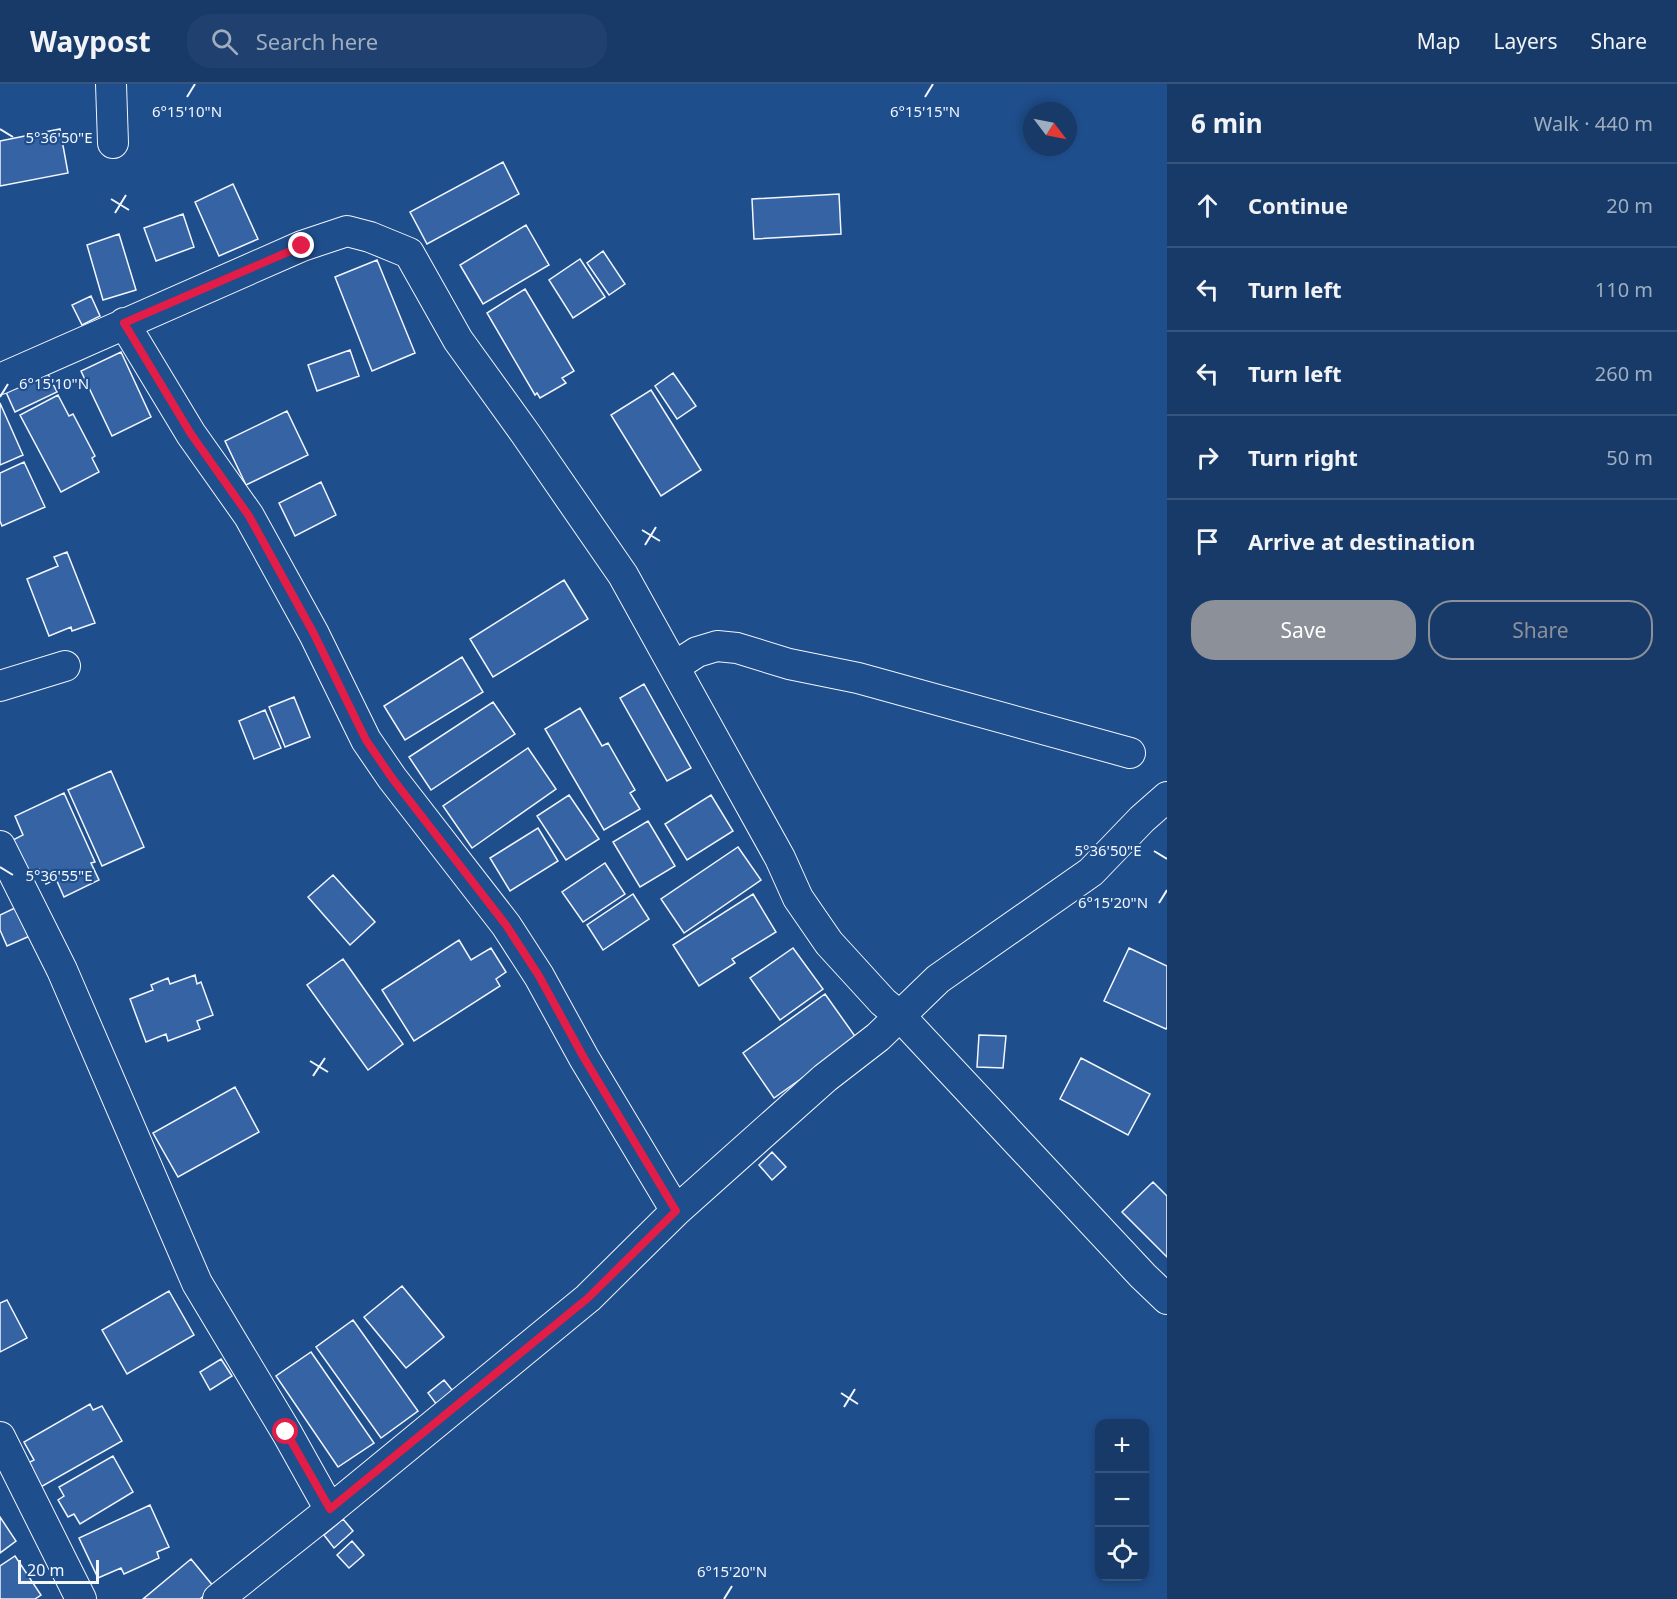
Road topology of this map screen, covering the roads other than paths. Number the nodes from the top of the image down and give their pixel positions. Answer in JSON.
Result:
{"nodes":[{"id":1,"x":111,"y":84,"type":"edge"},
{"id":2,"x":113,"y":143,"type":"dead end"},
{"id":3,"x":124,"y":323,"type":"junction"},
{"id":4,"x":0,"y":379,"type":"edge"},
{"id":5,"x":65,"y":666,"type":"dead end"},
{"id":6,"x":674,"y":667,"type":"junction"},
{"id":7,"x":0,"y":686,"type":"edge"},
{"id":8,"x":1130,"y":753,"type":"dead end"},
{"id":9,"x":1167,"y":797,"type":"edge"},
{"id":10,"x":0,"y":846,"type":"edge"},
{"id":11,"x":900,"y":1016,"type":"junction"},
{"id":12,"x":676,"y":1211,"type":"junction"},
{"id":13,"x":1167,"y":1299,"type":"edge"},
{"id":14,"x":0,"y":1437,"type":"edge"},
{"id":15,"x":330,"y":1509,"type":"junction"},
{"id":16,"x":81,"y":1599,"type":"edge"},
{"id":17,"x":218,"y":1599,"type":"edge"}],
"edges":[{"from":1,"to":2,"type":"street"},
{"from":3,"to":4,"type":"street"},
{"from":3,"to":6,"type":"street"},
{"from":3,"to":12,"type":"street"},
{"from":5,"to":7,"type":"street"},
{"from":6,"to":8,"type":"street"},
{"from":6,"to":11,"type":"street"},
{"from":9,"to":11,"type":"street"},
{"from":10,"to":15,"type":"street"},
{"from":11,"to":12,"type":"street"},
{"from":11,"to":13,"type":"street"},
{"from":12,"to":15,"type":"street"},
{"from":14,"to":16,"type":"street"},
{"from":15,"to":17,"type":"street"}]}
